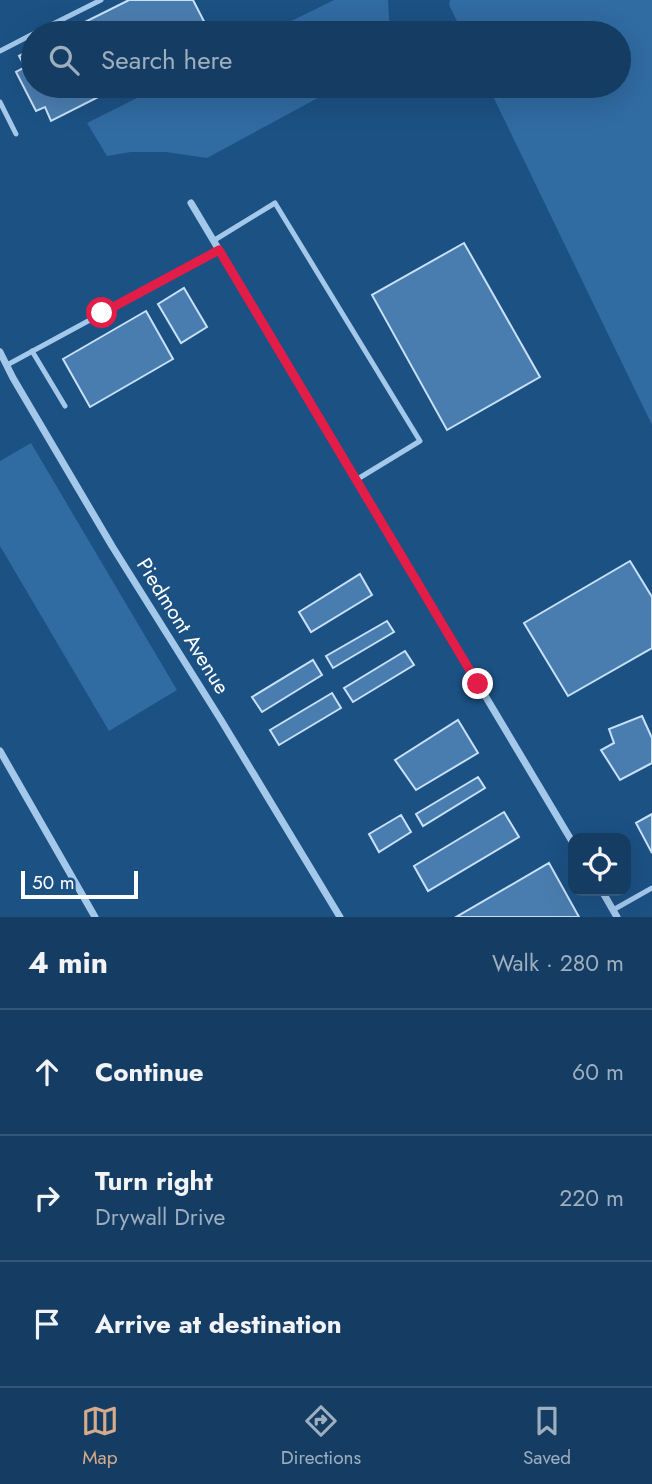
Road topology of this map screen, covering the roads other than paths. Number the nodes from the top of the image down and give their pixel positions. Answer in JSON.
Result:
{"nodes":[{"id":1,"x":101,"y":0,"type":"edge"},
{"id":2,"x":60,"y":21,"type":"edge"},
{"id":3,"x":21,"y":40,"type":"edge"},
{"id":4,"x":0,"y":51,"type":"edge"},
{"id":5,"x":0,"y":102,"type":"edge"},
{"id":6,"x":16,"y":134,"type":"dead end"},
{"id":7,"x":191,"y":203,"type":"dead end"},
{"id":8,"x":213,"y":241,"type":"junction"},
{"id":9,"x":219,"y":250,"type":"junction"},
{"id":10,"x":33,"y":351,"type":"junction"},
{"id":11,"x":0,"y":352,"type":"edge"},
{"id":12,"x":6,"y":365,"type":"junction"},
{"id":13,"x":65,"y":406,"type":"dead end"},
{"id":14,"x":356,"y":480,"type":"junction"},
{"id":15,"x":0,"y":751,"type":"edge"},
{"id":16,"x":568,"y":836,"type":"edge"},
{"id":17,"x":652,"y":888,"type":"edge"},
{"id":18,"x":604,"y":896,"type":"edge"},
{"id":19,"x":615,"y":914,"type":"edge"},
{"id":20,"x":95,"y":917,"type":"edge"},
{"id":21,"x":340,"y":917,"type":"edge"}],
"edges":[{"from":1,"to":2,"type":"lane"},
{"from":3,"to":4,"type":"lane"},
{"from":5,"to":6,"type":"lane"},
{"from":7,"to":8,"type":"street"},
{"from":8,"to":9,"type":"street"},
{"from":8,"to":14,"type":"lane"},
{"from":9,"to":10,"type":"lane"},
{"from":9,"to":14,"type":"street"},
{"from":10,"to":12,"type":"lane"},
{"from":10,"to":13,"type":"lane"},
{"from":11,"to":12,"type":"street","name":"Piedmont Avenue"},
{"from":12,"to":21,"type":"street","name":"Piedmont Avenue"},
{"from":14,"to":16,"type":"street"},
{"from":15,"to":20,"type":"street"},
{"from":17,"to":19,"type":"lane"},
{"from":18,"to":19,"type":"street"}]}
